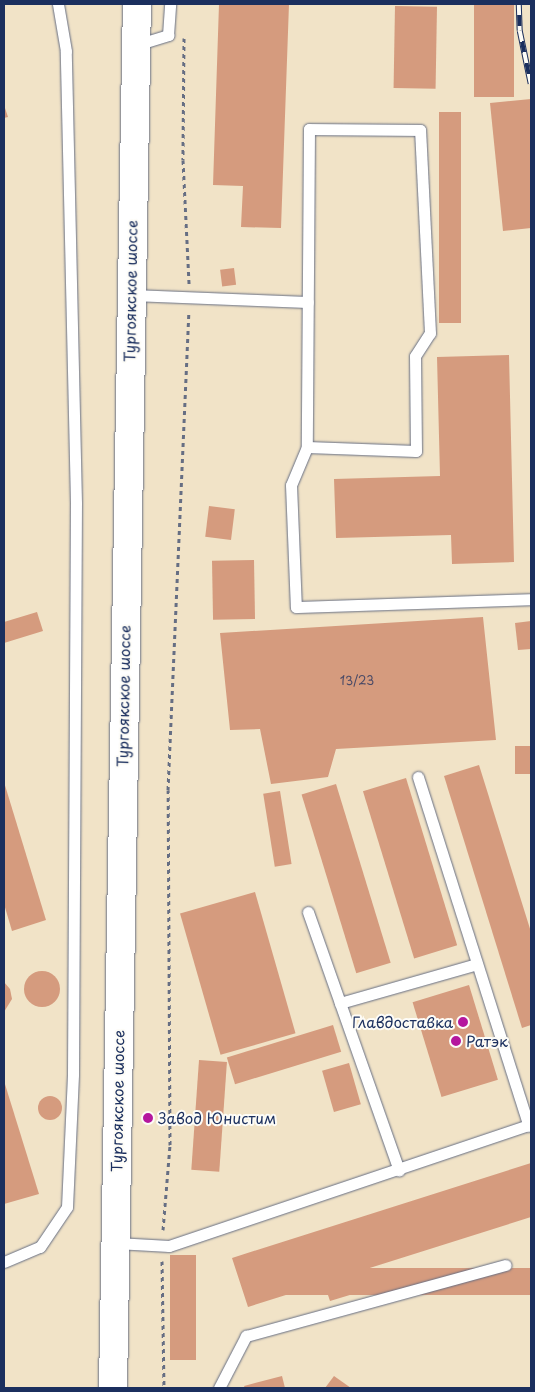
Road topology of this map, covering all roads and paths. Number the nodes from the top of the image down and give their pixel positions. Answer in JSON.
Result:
{"nodes":[{"id":1,"x":58,"y":4,"type":"edge"},
{"id":2,"x":137,"y":4,"type":"edge"},
{"id":3,"x":170,"y":4,"type":"edge"},
{"id":4,"x":184,"y":33,"type":"dead end"},
{"id":5,"x":136,"y":45,"type":"junction"},
{"id":6,"x":130,"y":295,"type":"junction"},
{"id":7,"x":190,"y":298,"type":"junction"},
{"id":8,"x":308,"y":302,"type":"junction"},
{"id":9,"x":307,"y":447,"type":"junction"},
{"id":10,"x":531,"y":599,"type":"edge"},
{"id":11,"x":418,"y":777,"type":"dead end"},
{"id":12,"x":308,"y":912,"type":"dead end"},
{"id":13,"x":477,"y":964,"type":"junction"},
{"id":14,"x":340,"y":1003,"type":"junction"},
{"id":15,"x":530,"y":1125,"type":"edge"},
{"id":16,"x":399,"y":1170,"type":"junction"},
{"id":17,"x":115,"y":1243,"type":"junction"},
{"id":18,"x":162,"y":1246,"type":"junction"},
{"id":19,"x":4,"y":1262,"type":"edge"},
{"id":20,"x":506,"y":1265,"type":"dead end"},
{"id":21,"x":113,"y":1388,"type":"edge"},
{"id":22,"x":164,"y":1388,"type":"edge"},
{"id":23,"x":219,"y":1388,"type":"edge"}],
"edges":[{"from":1,"to":19,"type":"lane"},
{"from":2,"to":5,"type":"main road","name":"Тургоякское шоссе"},
{"from":3,"to":5,"type":"lane"},
{"from":4,"to":7,"type":"path"},
{"from":5,"to":6,"type":"main road","name":"Тургоякское шоссе"},
{"from":6,"to":7,"type":"lane"},
{"from":6,"to":17,"type":"main road","name":"Тургоякское шоссе"},
{"from":7,"to":8,"type":"lane"},
{"from":7,"to":18,"type":"path"},
{"from":8,"to":9,"type":"lane"},
{"from":8,"to":9,"type":"lane"},
{"from":9,"to":10,"type":"lane"},
{"from":11,"to":13,"type":"lane"},
{"from":12,"to":14,"type":"lane"},
{"from":13,"to":14,"type":"lane"},
{"from":13,"to":15,"type":"lane"},
{"from":14,"to":16,"type":"lane"},
{"from":15,"to":16,"type":"lane"},
{"from":16,"to":18,"type":"lane"},
{"from":17,"to":18,"type":"lane"},
{"from":17,"to":21,"type":"main road","name":"Тургоякское шоссе"},
{"from":18,"to":22,"type":"path"},
{"from":20,"to":23,"type":"lane"}]}
